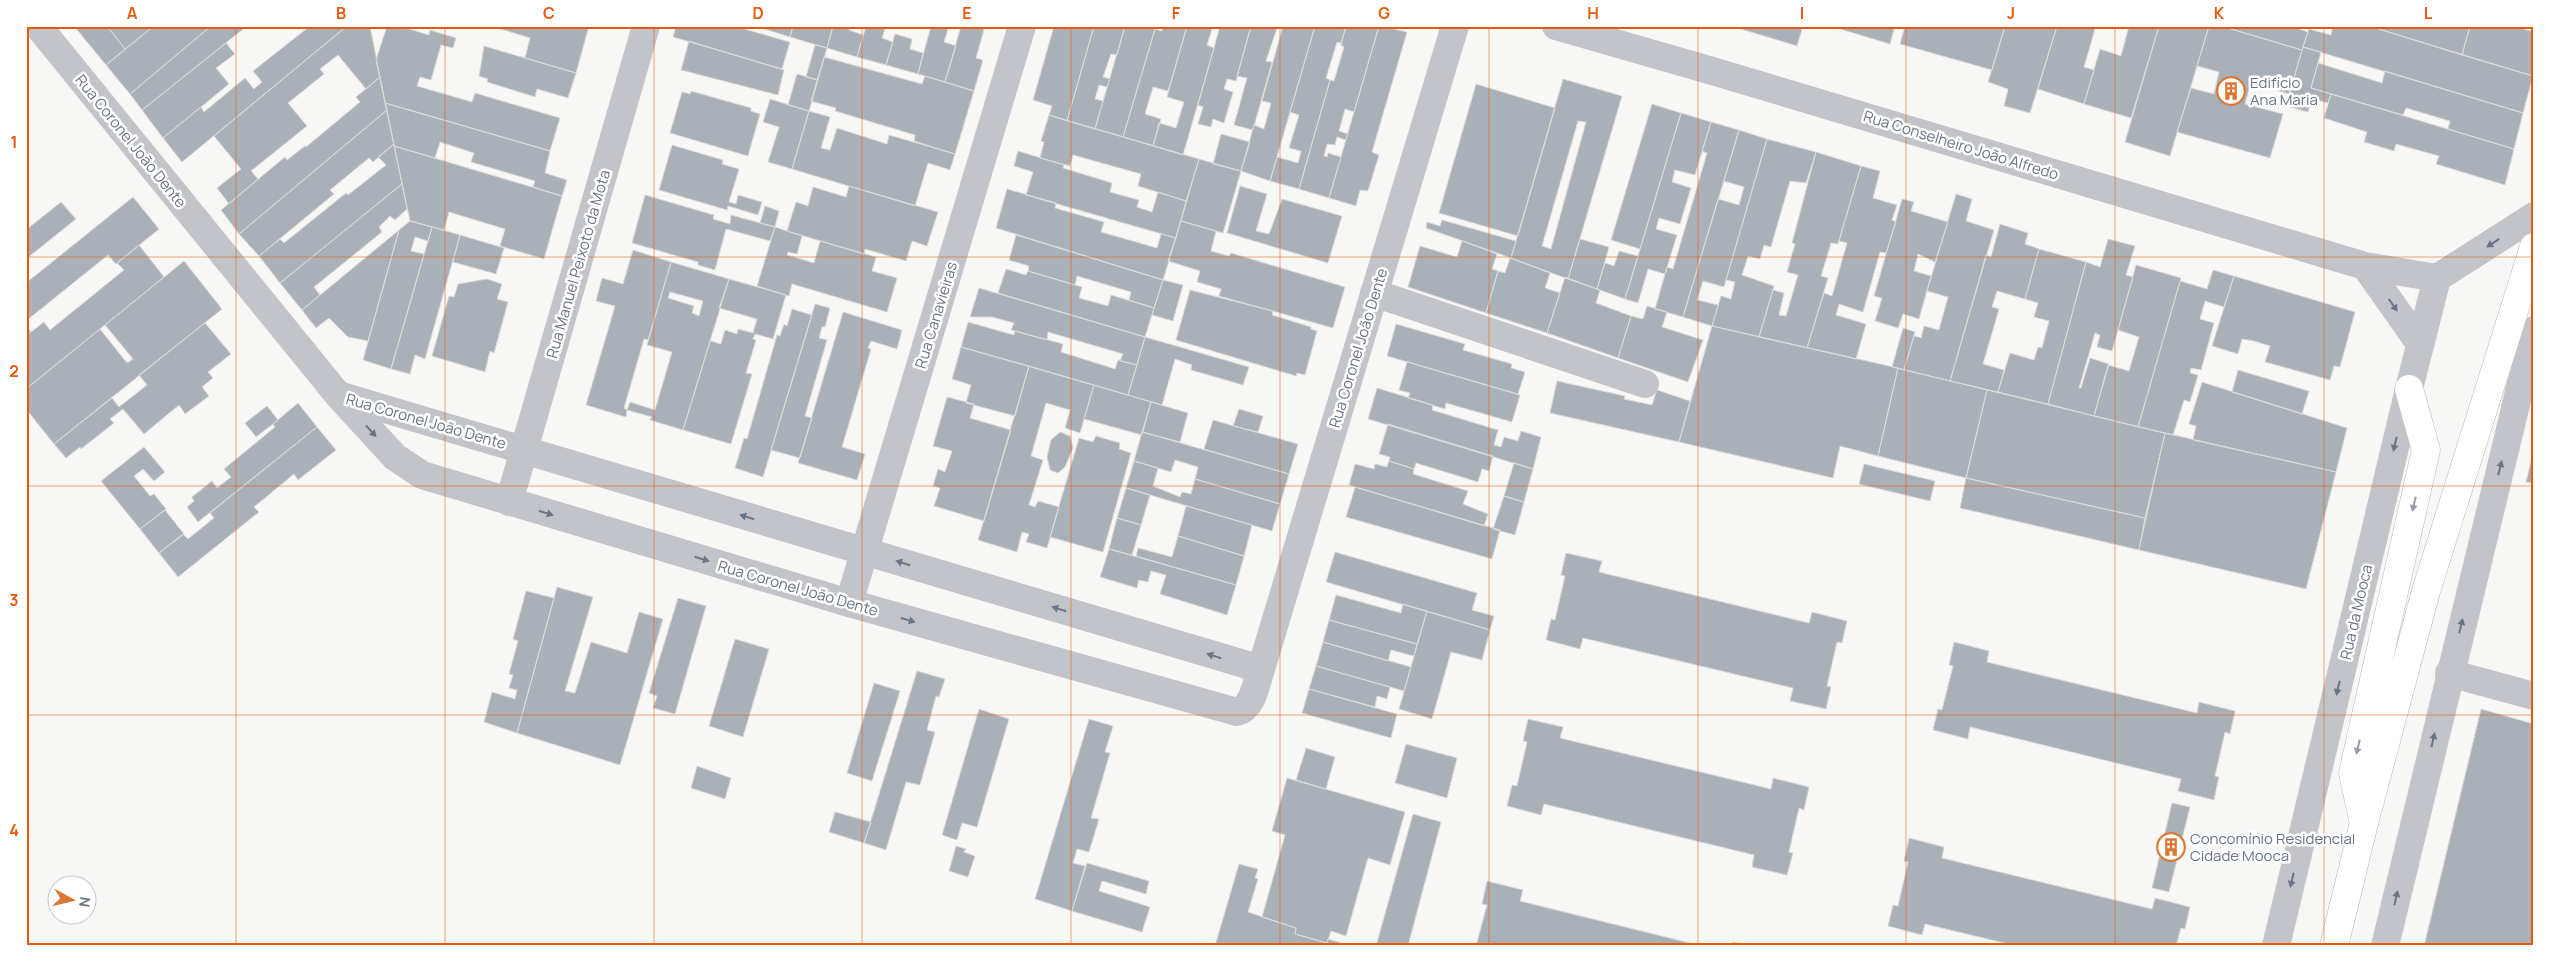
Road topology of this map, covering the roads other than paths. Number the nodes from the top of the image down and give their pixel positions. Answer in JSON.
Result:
{"nodes":[{"id":1,"x":38,"y":26,"type":"edge"},
{"id":2,"x":646,"y":26,"type":"edge"},
{"id":3,"x":1022,"y":26,"type":"edge"},
{"id":4,"x":1455,"y":26,"type":"edge"},
{"id":5,"x":1556,"y":26,"type":"edge"},
{"id":6,"x":2534,"y":216,"type":"edge"},
{"id":7,"x":2534,"y":247,"type":"edge"},
{"id":8,"x":2365,"y":266,"type":"junction"},
{"id":9,"x":2437,"y":278,"type":"junction"},
{"id":10,"x":1374,"y":293,"type":"junction"},
{"id":11,"x":2534,"y":330,"type":"edge"},
{"id":12,"x":2420,"y":344,"type":"junction"},
{"id":13,"x":1645,"y":384,"type":"dead end"},
{"id":14,"x":2408,"y":389,"type":"junction"},
{"id":15,"x":338,"y":395,"type":"junction"},
{"id":16,"x":523,"y":450,"type":"junction"},
{"id":17,"x":509,"y":502,"type":"junction"},
{"id":18,"x":865,"y":552,"type":"junction"},
{"id":19,"x":849,"y":604,"type":"junction"},
{"id":20,"x":1261,"y":669,"type":"junction"},
{"id":21,"x":2449,"y":673,"type":"junction"},
{"id":22,"x":2534,"y":696,"type":"edge"},
{"id":23,"x":2364,"y":822,"type":"junction"},
{"id":24,"x":2276,"y":946,"type":"edge"},
{"id":25,"x":2334,"y":946,"type":"edge"},
{"id":26,"x":2385,"y":946,"type":"edge"}],
"edges":[{"from":1,"to":15,"type":"street","name":"Rua Coronel João Dente"},
{"from":2,"to":16,"type":"street","name":"Rua Manuel Peixoto da Mota"},
{"from":3,"to":18,"type":"street","name":"Rua Canavieiras"},
{"from":4,"to":10,"type":"street","name":"Rua Coronel João Dente"},
{"from":5,"to":8,"type":"street","name":"Rua Conselheiro João Alfredo"},
{"from":6,"to":9,"type":"street","one_way":true},
{"from":7,"to":23,"type":"main road"},
{"from":8,"to":9,"type":"street","name":"Rua Conselheiro João Alfredo"},
{"from":8,"to":12,"type":"street","one_way":true},
{"from":9,"to":12,"type":"street","name":"Rua da Mooca"},
{"from":10,"to":13,"type":"street"},
{"from":10,"to":20,"type":"street","name":"Rua Coronel João Dente"},
{"from":21,"to":11,"type":"street","one_way":true},
{"from":12,"to":14,"type":"street","name":"Rua da Mooca"},
{"from":14,"to":23,"type":"main road","one_way":true},
{"from":14,"to":24,"type":"street","name":"Rua da Mooca","one_way":true},
{"from":15,"to":16,"type":"street","name":"Rua Coronel João Dente"},
{"from":15,"to":17,"type":"street","name":"Rua Coronel João Dente","one_way":true},
{"from":16,"to":17,"type":"street","name":"Rua Manuel Peixoto da Mota"},
{"from":18,"to":16,"type":"street","name":"Rua Coronel João Dente","one_way":true},
{"from":17,"to":19,"type":"street","name":"Rua Coronel João Dente","one_way":true},
{"from":18,"to":19,"type":"street","name":"Rua Canavieiras"},
{"from":20,"to":18,"type":"street","name":"Rua Coronel João Dente","one_way":true},
{"from":19,"to":20,"type":"street","name":"Rua Coronel João Dente","one_way":true},
{"from":21,"to":22,"type":"street"},
{"from":26,"to":21,"type":"street","one_way":true},
{"from":23,"to":25,"type":"main road"}]}
